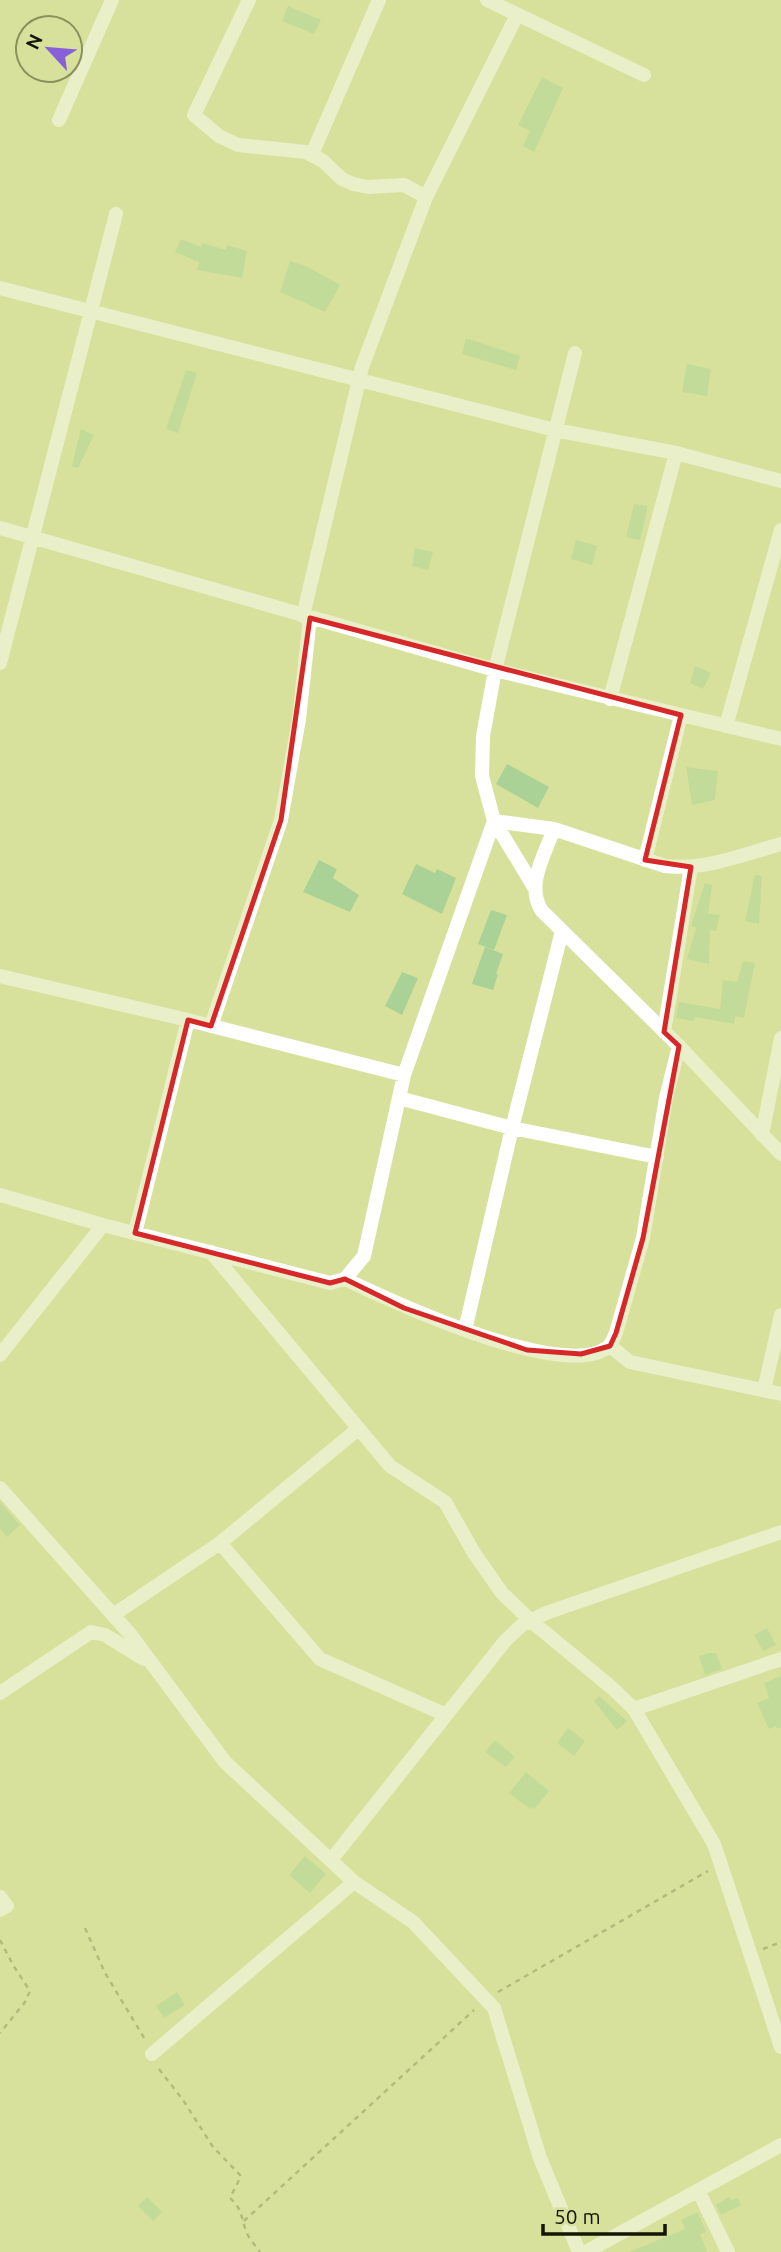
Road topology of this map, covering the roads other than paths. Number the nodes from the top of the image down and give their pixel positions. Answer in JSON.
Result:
{"nodes":[{"id":1,"x":112,"y":0,"type":"edge"},
{"id":2,"x":249,"y":0,"type":"edge"},
{"id":3,"x":379,"y":0,"type":"edge"},
{"id":4,"x":487,"y":0,"type":"edge"},
{"id":5,"x":517,"y":15,"type":"junction"},
{"id":6,"x":644,"y":75,"type":"dead end"},
{"id":7,"x":59,"y":120,"type":"dead end"},
{"id":8,"x":312,"y":154,"type":"junction"},
{"id":9,"x":426,"y":197,"type":"junction"},
{"id":10,"x":116,"y":214,"type":"dead end"},
{"id":11,"x":0,"y":288,"type":"edge"},
{"id":12,"x":90,"y":311,"type":"junction"},
{"id":13,"x":575,"y":353,"type":"dead end"},
{"id":14,"x":360,"y":380,"type":"junction"},
{"id":15,"x":555,"y":430,"type":"junction"},
{"id":16,"x":676,"y":453,"type":"junction"},
{"id":17,"x":781,"y":481,"type":"edge"},
{"id":18,"x":0,"y":528,"type":"edge"},
{"id":19,"x":781,"y":530,"type":"edge"},
{"id":20,"x":32,"y":538,"type":"junction"},
{"id":21,"x":307,"y":617,"type":"junction"},
{"id":22,"x":0,"y":663,"type":"edge"},
{"id":23,"x":495,"y":670,"type":"junction"},
{"id":24,"x":610,"y":699,"type":"junction"},
{"id":25,"x":681,"y":715,"type":"junction"},
{"id":26,"x":726,"y":726,"type":"junction"},
{"id":27,"x":781,"y":739,"type":"edge"},
{"id":28,"x":494,"y":821,"type":"junction"},
{"id":29,"x":554,"y":829,"type":"junction"},
{"id":30,"x":781,"y":844,"type":"edge"},
{"id":31,"x":645,"y":860,"type":"junction"},
{"id":32,"x":691,"y":867,"type":"junction"},
{"id":33,"x":534,"y":887,"type":"junction"},
{"id":34,"x":562,"y":931,"type":"junction"},
{"id":35,"x":0,"y":976,"type":"edge"},
{"id":36,"x":188,"y":1020,"type":"junction"},
{"id":37,"x":211,"y":1026,"type":"junction"},
{"id":38,"x":664,"y":1032,"type":"junction"},
{"id":39,"x":781,"y":1038,"type":"edge"},
{"id":40,"x":679,"y":1046,"type":"junction"},
{"id":41,"x":404,"y":1075,"type":"junction"},
{"id":42,"x":399,"y":1098,"type":"junction"},
{"id":43,"x":512,"y":1128,"type":"junction"},
{"id":44,"x":762,"y":1135,"type":"junction"},
{"id":45,"x":780,"y":1155,"type":"edge"},
{"id":46,"x":657,"y":1157,"type":"junction"},
{"id":47,"x":0,"y":1195,"type":"edge"},
{"id":48,"x":103,"y":1225,"type":"junction"},
{"id":49,"x":135,"y":1233,"type":"junction"},
{"id":50,"x":211,"y":1252,"type":"junction"},
{"id":51,"x":345,"y":1279,"type":"junction"},
{"id":52,"x":781,"y":1315,"type":"edge"},
{"id":53,"x":466,"y":1330,"type":"junction"},
{"id":54,"x":610,"y":1346,"type":"junction"},
{"id":55,"x":0,"y":1355,"type":"edge"},
{"id":56,"x":764,"y":1390,"type":"junction"},
{"id":57,"x":781,"y":1394,"type":"edge"},
{"id":58,"x":358,"y":1429,"type":"junction"},
{"id":59,"x":0,"y":1488,"type":"edge"},
{"id":60,"x":781,"y":1532,"type":"edge"},
{"id":61,"x":220,"y":1543,"type":"junction"},
{"id":62,"x":113,"y":1615,"type":"junction"},
{"id":63,"x":531,"y":1621,"type":"junction"},
{"id":64,"x":781,"y":1659,"type":"edge"},
{"id":65,"x":151,"y":1663,"type":"junction"},
{"id":66,"x":0,"y":1693,"type":"edge"},
{"id":67,"x":634,"y":1709,"type":"junction"},
{"id":68,"x":446,"y":1715,"type":"junction"},
{"id":69,"x":331,"y":1860,"type":"junction"},
{"id":70,"x":354,"y":1882,"type":"junction"},
{"id":71,"x":0,"y":1897,"type":"edge"},
{"id":72,"x":0,"y":1910,"type":"edge"},
{"id":73,"x":781,"y":2047,"type":"edge"},
{"id":74,"x":152,"y":2054,"type":"road end"},
{"id":75,"x":781,"y":2145,"type":"edge"},
{"id":76,"x":698,"y":2190,"type":"junction"},
{"id":77,"x":579,"y":2252,"type":"edge"},
{"id":78,"x":586,"y":2252,"type":"edge"},
{"id":79,"x":728,"y":2252,"type":"edge"}],
"edges":[{"from":1,"to":7,"type":"street"},
{"from":2,"to":8,"type":"street"},
{"from":3,"to":8,"type":"street"},
{"from":4,"to":5,"type":"street"},
{"from":5,"to":6,"type":"street"},
{"from":5,"to":9,"type":"street"},
{"from":8,"to":9,"type":"street"},
{"from":9,"to":14,"type":"street"},
{"from":10,"to":12,"type":"street"},
{"from":11,"to":12,"type":"street"},
{"from":12,"to":14,"type":"street"},
{"from":12,"to":20,"type":"street"},
{"from":13,"to":15,"type":"street"},
{"from":14,"to":15,"type":"street"},
{"from":14,"to":21,"type":"street"},
{"from":15,"to":16,"type":"street"},
{"from":15,"to":23,"type":"street"},
{"from":16,"to":17,"type":"street"},
{"from":16,"to":24,"type":"street"},
{"from":18,"to":20,"type":"street"},
{"from":19,"to":26,"type":"street"},
{"from":20,"to":21,"type":"street"},
{"from":20,"to":22,"type":"street"},
{"from":21,"to":23,"type":"street"},
{"from":21,"to":37,"type":"street"},
{"from":23,"to":24,"type":"street"},
{"from":23,"to":28,"type":"street"},
{"from":24,"to":25,"type":"street"},
{"from":25,"to":26,"type":"street"},
{"from":25,"to":31,"type":"street"},
{"from":26,"to":27,"type":"street"},
{"from":28,"to":29,"type":"street"},
{"from":28,"to":33,"type":"street"},
{"from":28,"to":41,"type":"street"},
{"from":29,"to":31,"type":"street"},
{"from":29,"to":33,"type":"street"},
{"from":30,"to":32,"type":"street"},
{"from":31,"to":32,"type":"street"},
{"from":32,"to":38,"type":"street"},
{"from":33,"to":34,"type":"street"},
{"from":34,"to":38,"type":"street"},
{"from":34,"to":43,"type":"street"},
{"from":35,"to":36,"type":"street"},
{"from":36,"to":37,"type":"street"},
{"from":36,"to":49,"type":"street"},
{"from":37,"to":41,"type":"street"},
{"from":38,"to":40,"type":"street"},
{"from":39,"to":44,"type":"street"},
{"from":40,"to":44,"type":"street"},
{"from":40,"to":46,"type":"street"},
{"from":41,"to":42,"type":"street"},
{"from":42,"to":43,"type":"street"},
{"from":42,"to":51,"type":"street"},
{"from":43,"to":46,"type":"street"},
{"from":43,"to":53,"type":"street"},
{"from":44,"to":45,"type":"street"},
{"from":46,"to":54,"type":"street"},
{"from":47,"to":48,"type":"street"},
{"from":48,"to":49,"type":"street"},
{"from":48,"to":55,"type":"street"},
{"from":49,"to":50,"type":"street"},
{"from":50,"to":51,"type":"street"},
{"from":50,"to":58,"type":"street"},
{"from":51,"to":53,"type":"street"},
{"from":52,"to":56,"type":"street"},
{"from":53,"to":54,"type":"street"},
{"from":54,"to":56,"type":"street"},
{"from":56,"to":57,"type":"street"},
{"from":58,"to":61,"type":"street"},
{"from":58,"to":63,"type":"street"},
{"from":59,"to":62,"type":"street"},
{"from":60,"to":63,"type":"street"},
{"from":61,"to":62,"type":"street"},
{"from":61,"to":68,"type":"street"},
{"from":62,"to":65,"type":"street"},
{"from":63,"to":67,"type":"street"},
{"from":63,"to":68,"type":"street"},
{"from":64,"to":67,"type":"street"},
{"from":65,"to":66,"type":"street"},
{"from":65,"to":69,"type":"street"},
{"from":67,"to":73,"type":"street"},
{"from":68,"to":69,"type":"street"},
{"from":69,"to":70,"type":"street"},
{"from":70,"to":74,"type":"street"},
{"from":70,"to":77,"type":"street"},
{"from":71,"to":72,"type":"street"},
{"from":75,"to":76,"type":"street"},
{"from":76,"to":78,"type":"street"},
{"from":76,"to":79,"type":"street"}]}
